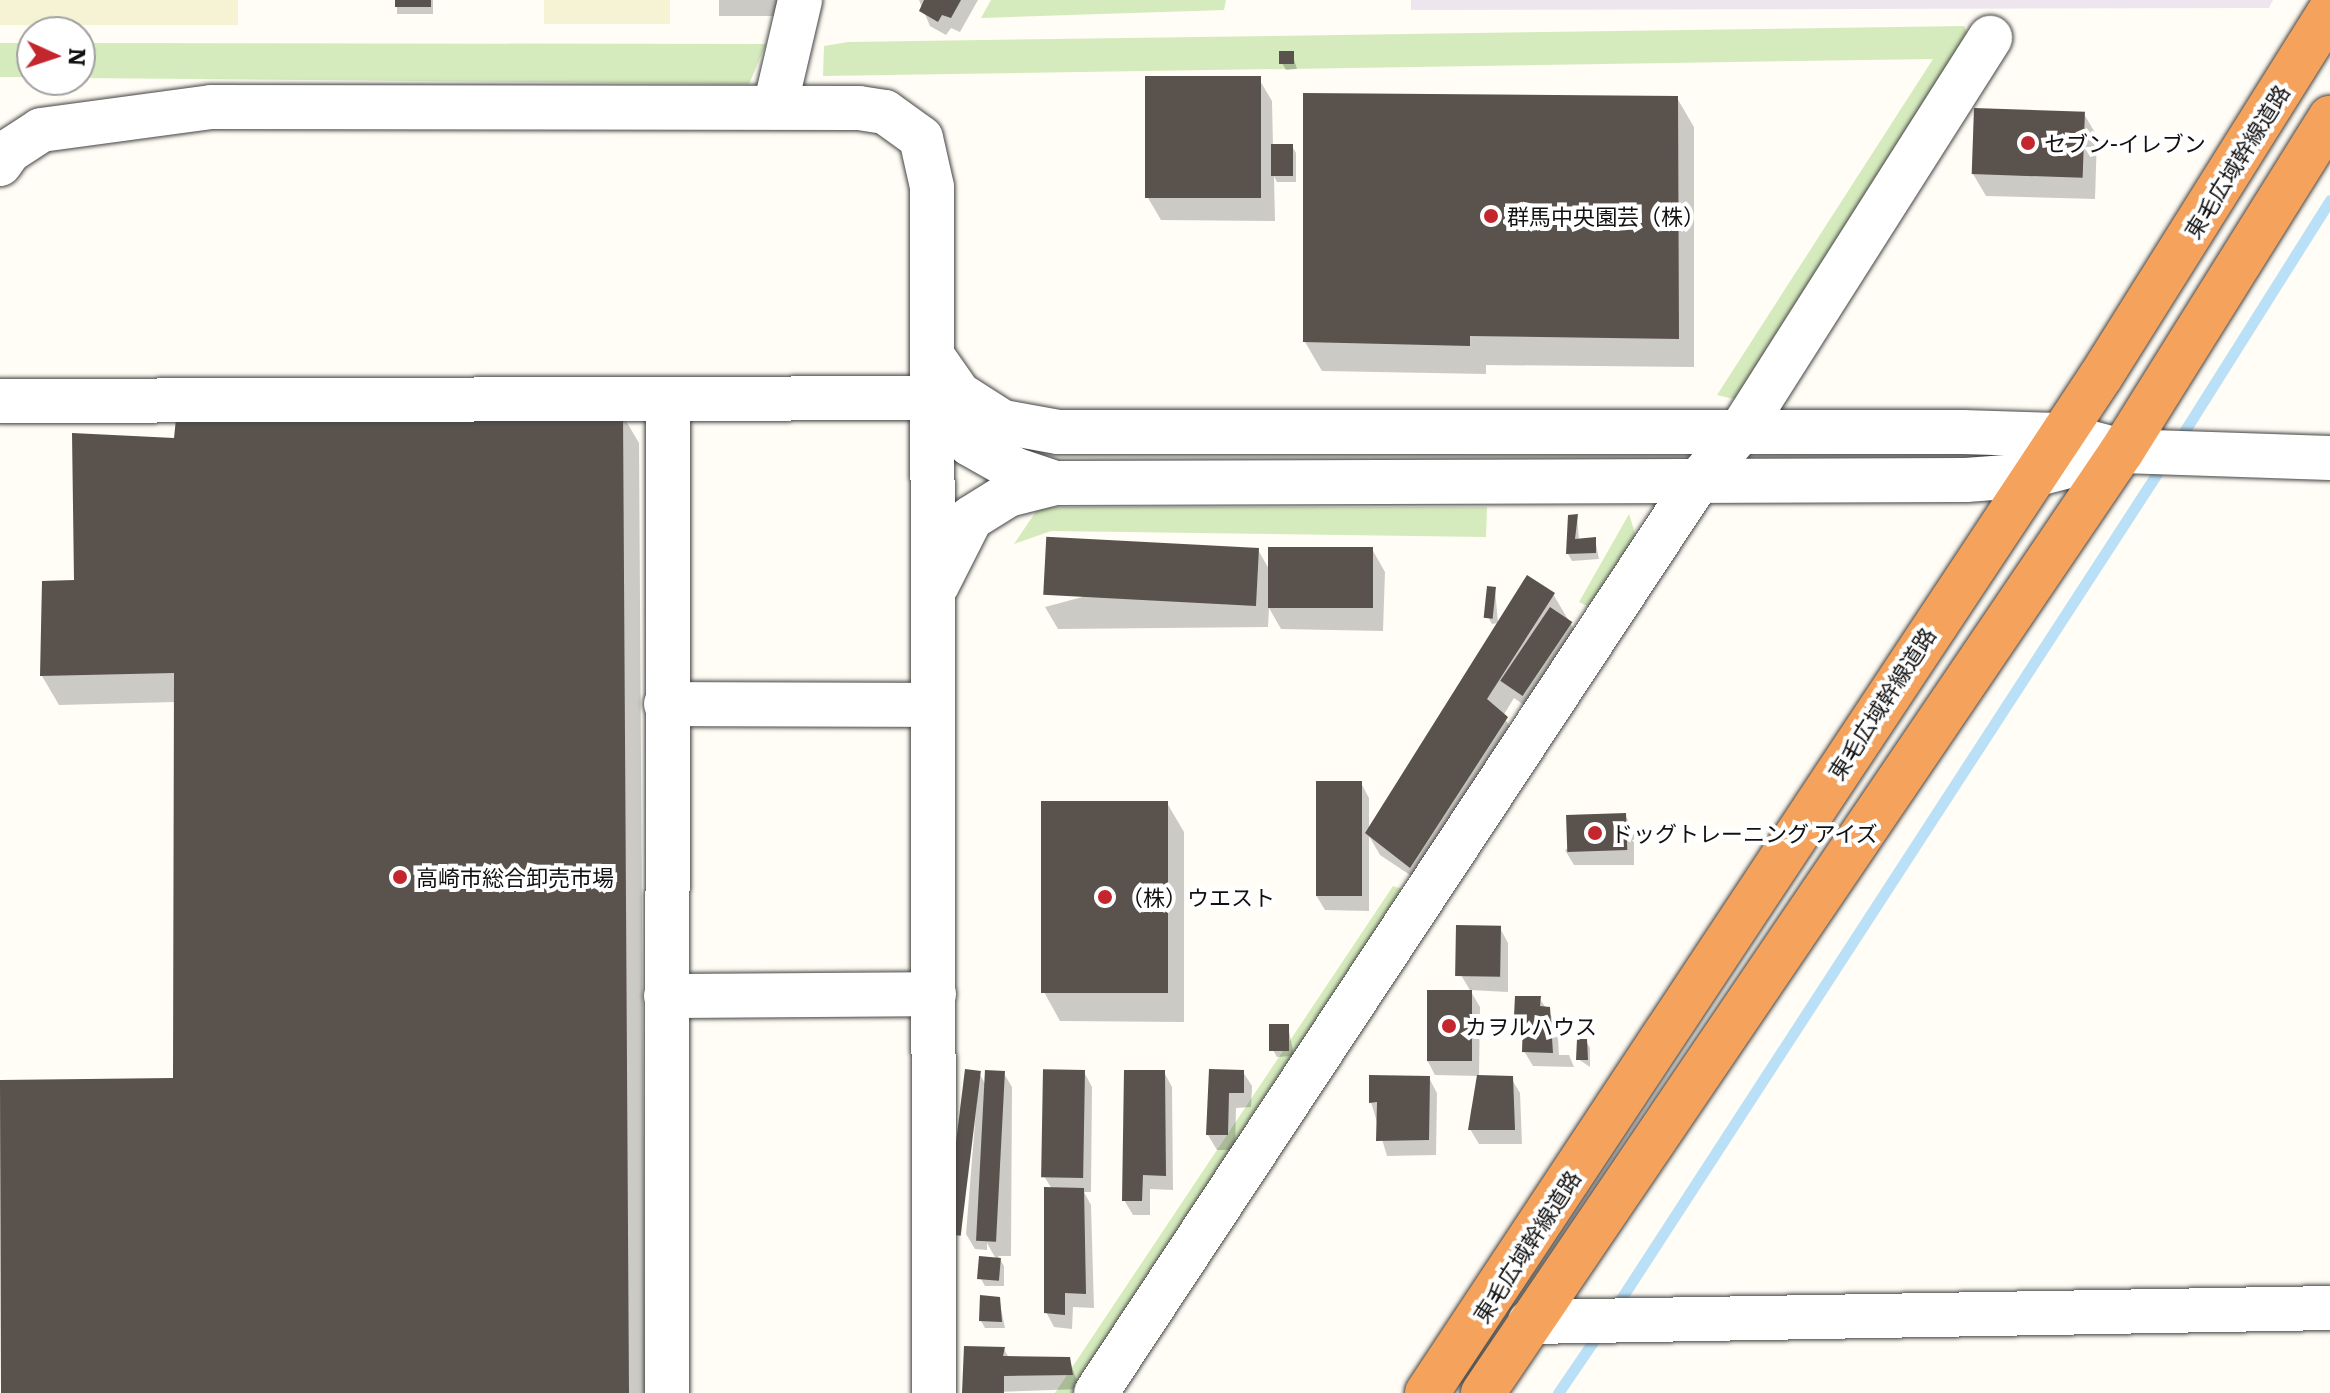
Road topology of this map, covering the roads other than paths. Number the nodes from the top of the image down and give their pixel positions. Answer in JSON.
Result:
{"nodes":[{"id":1,"x":800,"y":0,"type":"edge"},
{"id":2,"x":2330,"y":11,"type":"edge"},
{"id":3,"x":1990,"y":38,"type":"dead end"},
{"id":4,"x":775,"y":107,"type":"junction"},
{"id":5,"x":2330,"y":118,"type":"edge"},
{"id":6,"x":0,"y":164,"type":"edge"},
{"id":7,"x":933,"y":378,"type":"junction"},
{"id":8,"x":668,"y":400,"type":"junction"},
{"id":9,"x":0,"y":401,"type":"edge"},
{"id":10,"x":1058,"y":432,"type":"junction"},
{"id":11,"x":1740,"y":432,"type":"junction"},
{"id":12,"x":2061,"y":435,"type":"junction"},
{"id":13,"x":2122,"y":451,"type":"junction"},
{"id":14,"x":994,"y":458,"type":"junction"},
{"id":15,"x":2330,"y":458,"type":"edge"},
{"id":16,"x":2033,"y":475,"type":"junction"},
{"id":17,"x":1698,"y":481,"type":"junction"},
{"id":18,"x":1055,"y":483,"type":"junction"},
{"id":19,"x":933,"y":507,"type":"junction"},
{"id":20,"x":933,"y":593,"type":"junction"},
{"id":21,"x":666,"y":704,"type":"junction"},
{"id":22,"x":933,"y":705,"type":"junction"},
{"id":23,"x":934,"y":994,"type":"junction"},
{"id":24,"x":666,"y":996,"type":"junction"},
{"id":25,"x":2330,"y":1308,"type":"edge"},
{"id":26,"x":1530,"y":1322,"type":"junction"},
{"id":27,"x":667,"y":1393,"type":"edge"},
{"id":28,"x":934,"y":1393,"type":"edge"},
{"id":29,"x":1096,"y":1393,"type":"edge"},
{"id":30,"x":1427,"y":1393,"type":"edge"},
{"id":31,"x":1483,"y":1393,"type":"edge"}],
"edges":[{"from":1,"to":4,"type":"street"},
{"from":2,"to":12,"type":"highway","name":"東毛広域幹線道路"},
{"from":3,"to":11,"type":"street"},
{"from":4,"to":6,"type":"street"},
{"from":4,"to":7,"type":"street"},
{"from":5,"to":13,"type":"highway","name":"東毛広域幹線道路"},
{"from":7,"to":8,"type":"street"},
{"from":7,"to":10,"type":"street"},
{"from":7,"to":14,"type":"street"},
{"from":7,"to":19,"type":"street"},
{"from":8,"to":9,"type":"street"},
{"from":8,"to":21,"type":"street"},
{"from":10,"to":11,"type":"street"},
{"from":10,"to":14,"type":"street"},
{"from":11,"to":12,"type":"street"},
{"from":11,"to":17,"type":"street"},
{"from":12,"to":13,"type":"street"},
{"from":12,"to":16,"type":"highway","name":"東毛広域幹線道路"},
{"from":13,"to":15,"type":"street"},
{"from":13,"to":16,"type":"street"},
{"from":13,"to":26,"type":"highway","name":"東毛広域幹線道路"},
{"from":14,"to":18,"type":"street"},
{"from":14,"to":19,"type":"street"},
{"from":16,"to":17,"type":"street"},
{"from":16,"to":30,"type":"highway","name":"東毛広域幹線道路"},
{"from":17,"to":18,"type":"street"},
{"from":17,"to":29,"type":"street"},
{"from":18,"to":20,"type":"street"},
{"from":19,"to":20,"type":"street"},
{"from":20,"to":22,"type":"street"},
{"from":21,"to":22,"type":"street"},
{"from":21,"to":24,"type":"street"},
{"from":22,"to":23,"type":"street"},
{"from":23,"to":24,"type":"street"},
{"from":23,"to":28,"type":"street"},
{"from":24,"to":27,"type":"street"},
{"from":25,"to":26,"type":"street"},
{"from":26,"to":31,"type":"highway","name":"東毛広域幹線道路"}]}
